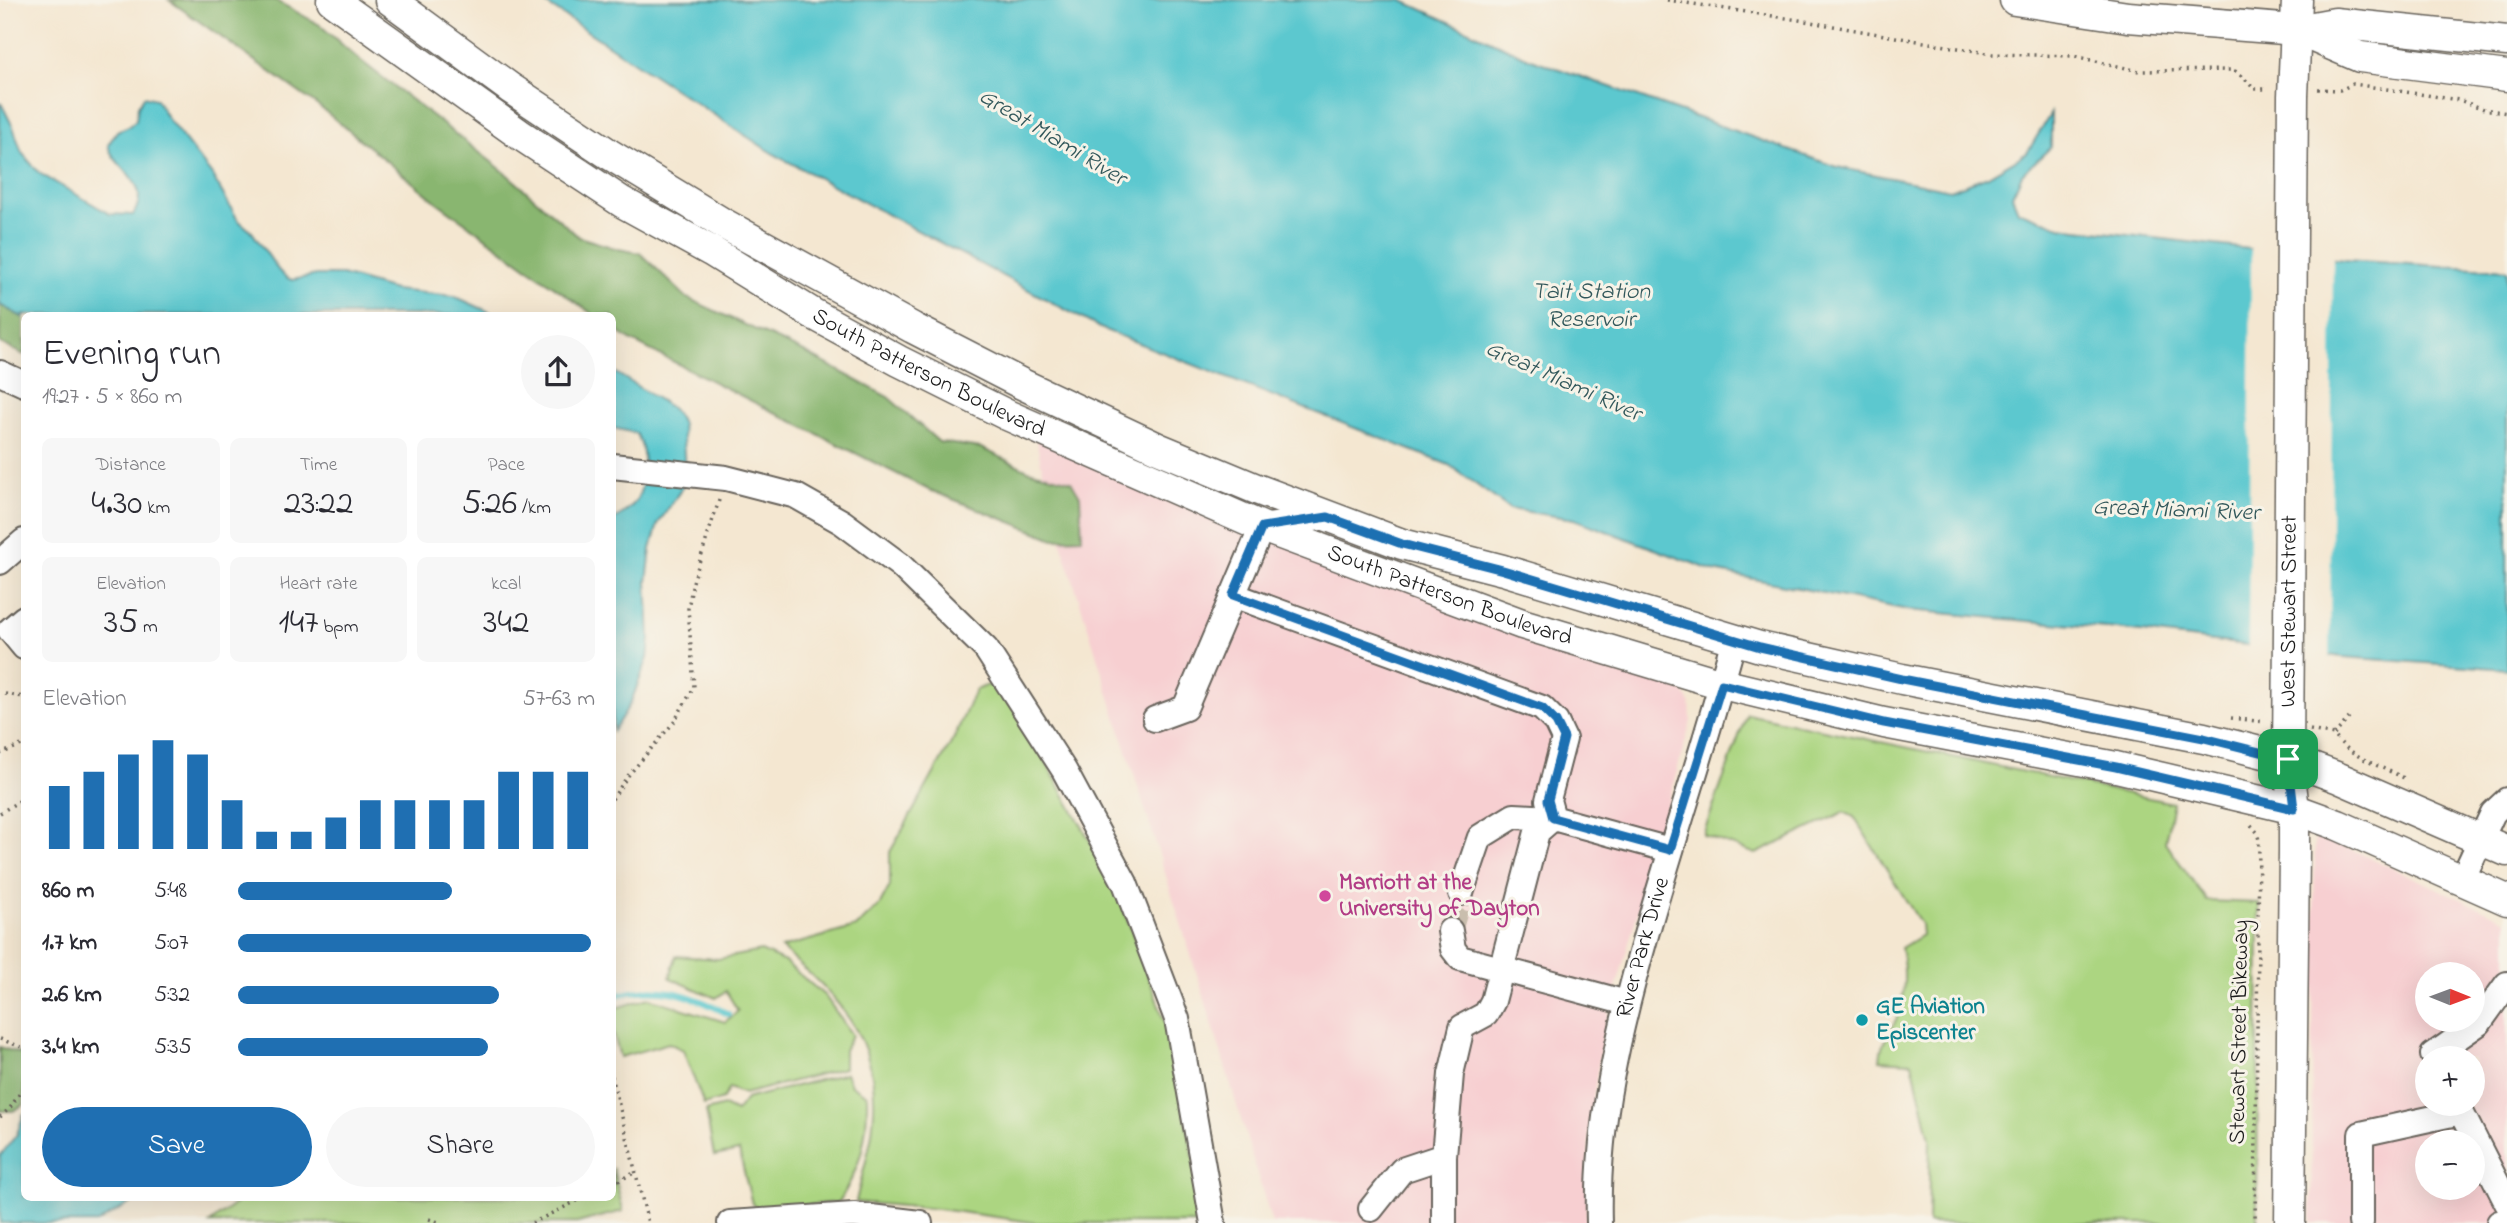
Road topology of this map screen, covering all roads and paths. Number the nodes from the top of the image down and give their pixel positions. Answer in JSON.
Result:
{"nodes":[{"id":1,"x":332,"y":0,"type":"edge"},
{"id":2,"x":390,"y":0,"type":"edge"},
{"id":3,"x":1667,"y":0,"type":"edge"},
{"id":4,"x":2015,"y":0,"type":"edge"},
{"id":5,"x":2297,"y":0,"type":"edge"},
{"id":6,"x":2297,"y":30,"type":"junction"},
{"id":7,"x":2507,"y":41,"type":"edge"},
{"id":8,"x":2507,"y":76,"type":"edge"},
{"id":9,"x":2258,"y":89,"type":"dead end"},
{"id":10,"x":2335,"y":90,"type":"dead end"},
{"id":11,"x":2507,"y":113,"type":"edge"},
{"id":12,"x":0,"y":373,"type":"edge"},
{"id":13,"x":21,"y":383,"type":"edge"},
{"id":14,"x":617,"y":466,"type":"edge"},
{"id":15,"x":714,"y":477,"type":"junction"},
{"id":16,"x":1328,"y":517,"type":"junction"},
{"id":17,"x":1262,"y":527,"type":"junction"},
{"id":18,"x":1233,"y":595,"type":"junction"},
{"id":19,"x":1734,"y":639,"type":"junction"},
{"id":20,"x":1722,"y":684,"type":"junction"},
{"id":21,"x":5,"y":694,"type":"dead end"},
{"id":22,"x":21,"y":697,"type":"edge"},
{"id":23,"x":2224,"y":717,"type":"dead end"},
{"id":24,"x":2349,"y":718,"type":"dead end"},
{"id":25,"x":1155,"y":719,"type":"dead end"},
{"id":26,"x":2252,"y":720,"type":"dead end"},
{"id":27,"x":2327,"y":734,"type":"dead end"},
{"id":28,"x":2334,"y":735,"type":"junction"},
{"id":29,"x":21,"y":747,"type":"edge"},
{"id":30,"x":0,"y":754,"type":"edge"},
{"id":31,"x":2288,"y":759,"type":"junction"},
{"id":32,"x":2414,"y":782,"type":"dead end"},
{"id":33,"x":616,"y":793,"type":"edge"},
{"id":34,"x":21,"y":800,"type":"edge"},
{"id":35,"x":2507,"y":800,"type":"edge"},
{"id":36,"x":2294,"y":809,"type":"junction"},
{"id":37,"x":0,"y":813,"type":"edge"},
{"id":38,"x":1553,"y":818,"type":"junction"},
{"id":39,"x":2480,"y":839,"type":"junction"},
{"id":40,"x":2259,"y":841,"type":"dead end"},
{"id":41,"x":1670,"y":850,"type":"junction"},
{"id":42,"x":2507,"y":851,"type":"edge"},
{"id":43,"x":2462,"y":880,"type":"junction"},
{"id":44,"x":1461,"y":893,"type":"tunnel mouth"},
{"id":45,"x":2507,"y":900,"type":"edge"},
{"id":46,"x":1450,"y":931,"type":"tunnel mouth"},
{"id":47,"x":1502,"y":969,"type":"junction"},
{"id":48,"x":2507,"y":984,"type":"edge"},
{"id":49,"x":1627,"y":1003,"type":"junction"},
{"id":50,"x":0,"y":1039,"type":"edge"},
{"id":51,"x":2447,"y":1046,"type":"edge"},
{"id":52,"x":21,"y":1047,"type":"edge"},
{"id":53,"x":21,"y":1092,"type":"edge"},
{"id":54,"x":616,"y":1092,"type":"edge"},
{"id":55,"x":2429,"y":1116,"type":"edge"},
{"id":56,"x":2463,"y":1116,"type":"edge"},
{"id":57,"x":0,"y":1117,"type":"edge"},
{"id":58,"x":1444,"y":1156,"type":"junction"},
{"id":59,"x":636,"y":1172,"type":"junction"},
{"id":60,"x":616,"y":1182,"type":"edge"},
{"id":61,"x":577,"y":1201,"type":"edge"},
{"id":62,"x":2507,"y":1203,"type":"edge"},
{"id":63,"x":1371,"y":1209,"type":"dead end"},
{"id":64,"x":429,"y":1219,"type":"dead end"},
{"id":65,"x":2507,"y":1221,"type":"edge"},
{"id":66,"x":442,"y":1223,"type":"edge"},
{"id":67,"x":531,"y":1223,"type":"edge"},
{"id":68,"x":649,"y":1223,"type":"edge"},
{"id":69,"x":730,"y":1223,"type":"edge"},
{"id":70,"x":920,"y":1223,"type":"edge"},
{"id":71,"x":1213,"y":1223,"type":"edge"},
{"id":72,"x":1444,"y":1223,"type":"edge"},
{"id":73,"x":1599,"y":1223,"type":"edge"},
{"id":74,"x":2255,"y":1223,"type":"edge"},
{"id":75,"x":2290,"y":1223,"type":"edge"},
{"id":76,"x":2361,"y":1223,"type":"edge"},
{"id":77,"x":2499,"y":1223,"type":"edge"}],
"edges":[{"from":1,"to":17,"type":"main road","name":"South Patterson Boulevard"},
{"from":2,"to":16,"type":"main road","name":"South Patterson Boulevard"},
{"from":3,"to":9,"type":"path"},
{"from":4,"to":6,"type":"main road"},
{"from":5,"to":6,"type":"main road","name":"West Stewart Street"},
{"from":6,"to":7,"type":"main road"},
{"from":6,"to":8,"type":"main road"},
{"from":6,"to":31,"type":"main road","name":"West Stewart Street"},
{"from":10,"to":11,"type":"path"},
{"from":12,"to":13,"type":"street"},
{"from":14,"to":15,"type":"street"},
{"from":15,"to":33,"type":"path"},
{"from":15,"to":71,"type":"street"},
{"from":16,"to":17,"type":"street"},
{"from":16,"to":19,"type":"main road","name":"South Patterson Boulevard"},
{"from":17,"to":18,"type":"street"},
{"from":17,"to":20,"type":"main road","name":"South Patterson Boulevard"},
{"from":18,"to":25,"type":"street"},
{"from":18,"to":38,"type":"street"},
{"from":19,"to":20,"type":"street","name":"River Park Drive"},
{"from":19,"to":31,"type":"main road","name":"South Patterson Boulevard"},
{"from":20,"to":36,"type":"main road","name":"South Patterson Boulevard"},
{"from":20,"to":41,"type":"street","name":"River Park Drive"},
{"from":21,"to":22,"type":"path"},
{"from":23,"to":26,"type":"path"},
{"from":24,"to":28,"type":"path"},
{"from":27,"to":28,"type":"path"},
{"from":28,"to":32,"type":"path"},
{"from":29,"to":30,"type":"path"},
{"from":31,"to":36,"type":"main road","name":"West Stewart Street"},
{"from":31,"to":39,"type":"main road","name":"South Patterson Boulevard"},
{"from":34,"to":37,"type":"path"},
{"from":35,"to":39,"type":"street"},
{"from":36,"to":43,"type":"main road","name":"South Patterson Boulevard"},
{"from":36,"to":75,"type":"main road","name":"West Stewart Street"},
{"from":38,"to":41,"type":"street"},
{"from":38,"to":44,"type":"street"},
{"from":38,"to":47,"type":"street"},
{"from":39,"to":42,"type":"main road","name":"South Patterson Boulevard"},
{"from":39,"to":43,"type":"street"},
{"from":40,"to":74,"type":"path","name":"Stewart Street Bikeway"},
{"from":41,"to":49,"type":"street","name":"River Park Drive"},
{"from":43,"to":45,"type":"main road","name":"South Patterson Boulevard"},
{"from":46,"to":47,"type":"street"},
{"from":47,"to":49,"type":"street"},
{"from":47,"to":58,"type":"street"},
{"from":48,"to":51,"type":"street"},
{"from":49,"to":73,"type":"street","name":"River Park Drive"},
{"from":50,"to":52,"type":"path"},
{"from":53,"to":57,"type":"path"},
{"from":54,"to":59,"type":"path"},
{"from":55,"to":76,"type":"street"},
{"from":56,"to":62,"type":"street"},
{"from":58,"to":63,"type":"street"},
{"from":58,"to":72,"type":"street"},
{"from":59,"to":60,"type":"path"},
{"from":59,"to":68,"type":"path"},
{"from":61,"to":67,"type":"path"},
{"from":64,"to":66,"type":"path"},
{"from":65,"to":77,"type":"street"},
{"from":69,"to":70,"type":"street"}]}
